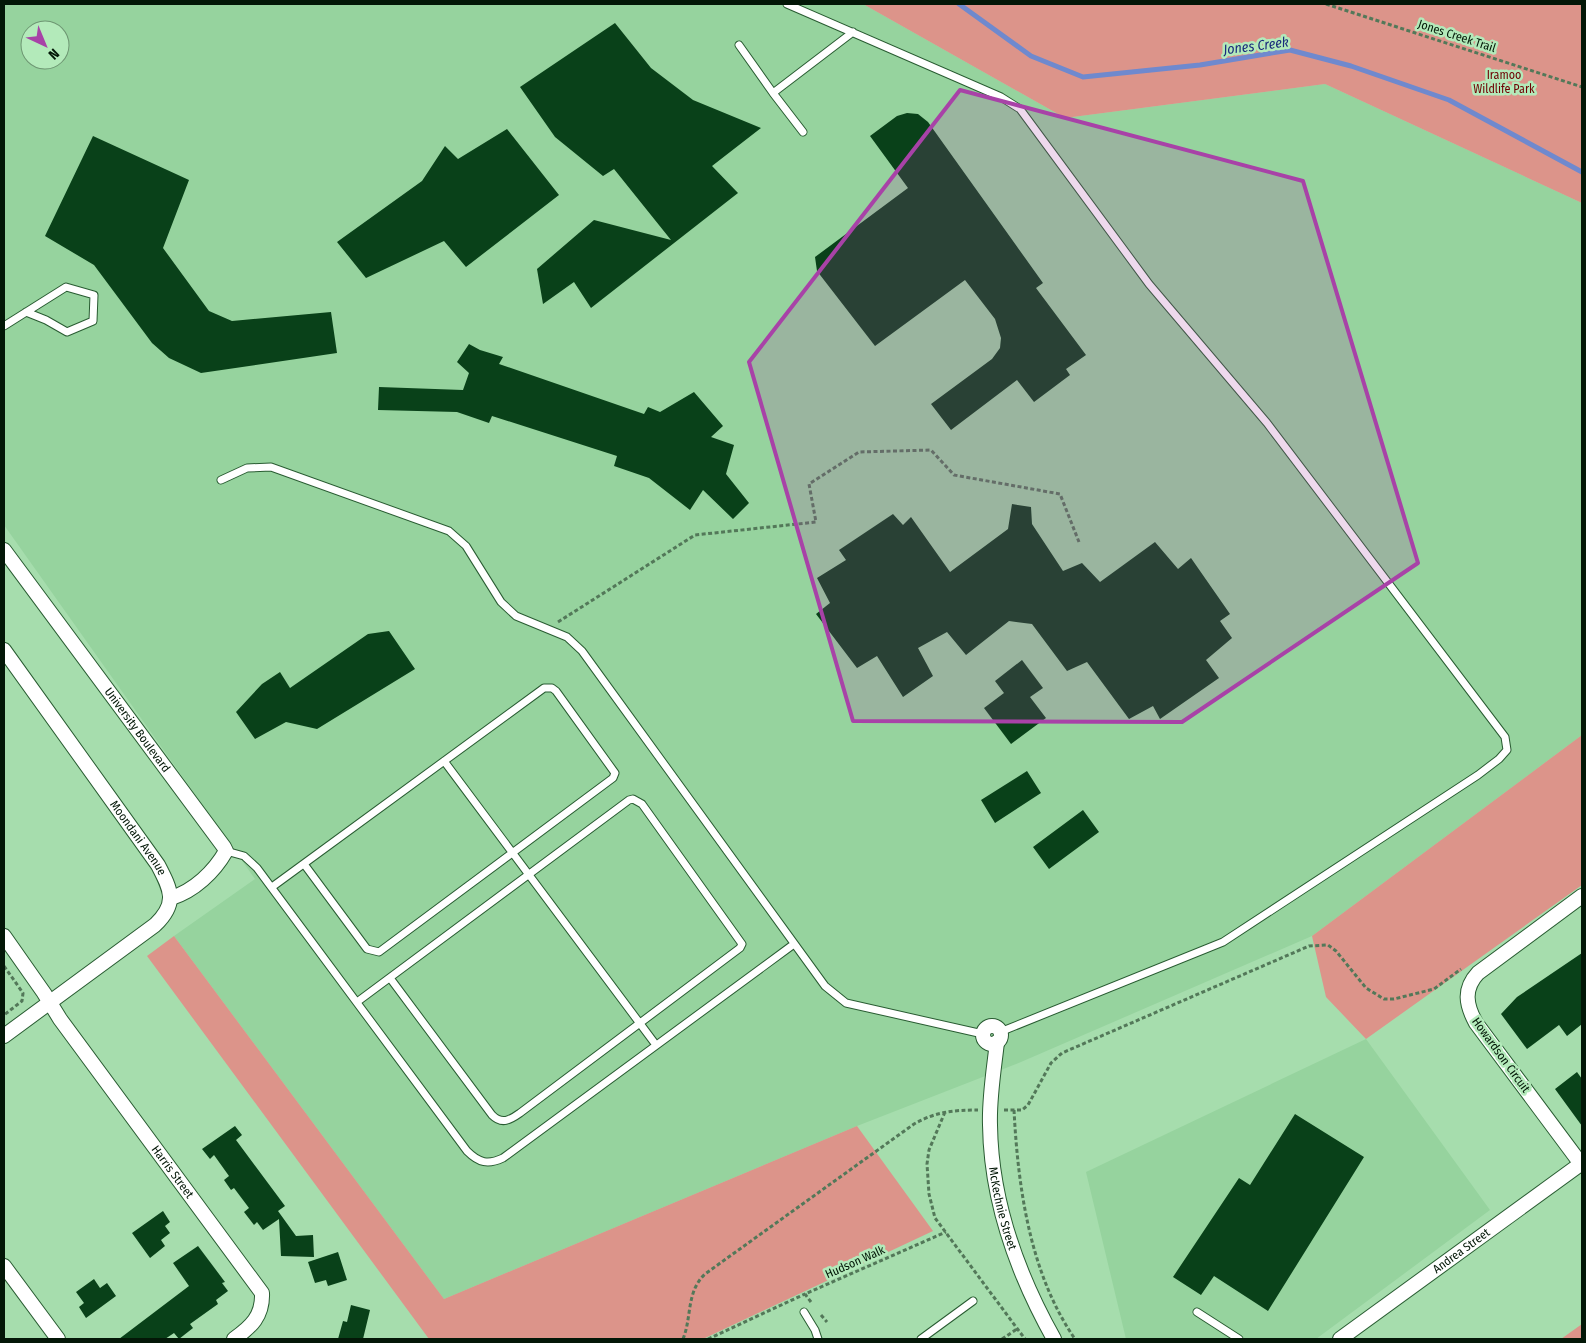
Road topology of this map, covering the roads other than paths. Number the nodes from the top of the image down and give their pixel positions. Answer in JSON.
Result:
{"nodes":[{"id":1,"x":787,"y":4,"type":"edge"},
{"id":2,"x":853,"y":32,"type":"junction"},
{"id":3,"x":738,"y":44,"type":"dead end"},
{"id":4,"x":773,"y":93,"type":"junction"},
{"id":5,"x":804,"y":132,"type":"dead end"},
{"id":6,"x":26,"y":312,"type":"junction"},
{"id":7,"x":4,"y":326,"type":"edge"},
{"id":8,"x":221,"y":480,"type":"dead end"},
{"id":9,"x":4,"y":550,"type":"edge"},
{"id":10,"x":4,"y":650,"type":"edge"},
{"id":11,"x":444,"y":761,"type":"junction"},
{"id":12,"x":226,"y":851,"type":"junction"},
{"id":13,"x":513,"y":852,"type":"junction"},
{"id":14,"x":304,"y":864,"type":"junction"},
{"id":15,"x":529,"y":874,"type":"junction"},
{"id":16,"x":272,"y":887,"type":"junction"},
{"id":17,"x":1582,"y":896,"type":"edge"},
{"id":18,"x":171,"y":898,"type":"junction"},
{"id":19,"x":4,"y":936,"type":"edge"},
{"id":20,"x":794,"y":944,"type":"junction"},
{"id":21,"x":390,"y":978,"type":"junction"},
{"id":22,"x":357,"y":1002,"type":"junction"},
{"id":23,"x":50,"y":1003,"type":"junction"},
{"id":24,"x":640,"y":1023,"type":"junction"},
{"id":25,"x":4,"y":1036,"type":"edge"},
{"id":26,"x":992,"y":1037,"type":"junction"},
{"id":27,"x":656,"y":1045,"type":"junction"},
{"id":28,"x":1582,"y":1163,"type":"edge"},
{"id":29,"x":4,"y":1266,"type":"edge"},
{"id":30,"x":973,"y":1301,"type":"dead end"},
{"id":31,"x":804,"y":1312,"type":"dead end"},
{"id":32,"x":1197,"y":1312,"type":"dead end"},
{"id":33,"x":58,"y":1339,"type":"edge"},
{"id":34,"x":234,"y":1339,"type":"edge"},
{"id":35,"x":818,"y":1339,"type":"edge"},
{"id":36,"x":921,"y":1339,"type":"edge"},
{"id":37,"x":1054,"y":1339,"type":"edge"},
{"id":38,"x":1238,"y":1339,"type":"edge"},
{"id":39,"x":1340,"y":1339,"type":"edge"}],
"edges":[{"from":1,"to":2,"type":"lane"},
{"from":2,"to":4,"type":"lane"},
{"from":2,"to":26,"type":"lane"},
{"from":3,"to":4,"type":"lane"},
{"from":4,"to":5,"type":"lane"},
{"from":6,"to":6,"type":"lane"},
{"from":6,"to":7,"type":"lane"},
{"from":8,"to":20,"type":"lane"},
{"from":9,"to":12,"type":"street","name":"University Boulevard"},
{"from":10,"to":18,"type":"street","name":"Moondani Avenue"},
{"from":11,"to":13,"type":"lane"},
{"from":11,"to":13,"type":"lane"},
{"from":11,"to":14,"type":"lane"},
{"from":12,"to":16,"type":"lane"},
{"from":12,"to":18,"type":"street"},
{"from":13,"to":14,"type":"lane"},
{"from":13,"to":15,"type":"lane"},
{"from":14,"to":16,"type":"lane"},
{"from":15,"to":21,"type":"lane"},
{"from":15,"to":24,"type":"lane"},
{"from":15,"to":24,"type":"lane"},
{"from":16,"to":22,"type":"lane"},
{"from":17,"to":28,"type":"street","name":"Howardson Circuit"},
{"from":18,"to":23,"type":"street"},
{"from":19,"to":23,"type":"street","name":"Harris Street"},
{"from":20,"to":26,"type":"lane"},
{"from":20,"to":27,"type":"lane"},
{"from":21,"to":22,"type":"lane"},
{"from":21,"to":24,"type":"lane"},
{"from":22,"to":27,"type":"lane"},
{"from":23,"to":25,"type":"street"},
{"from":23,"to":34,"type":"street","name":"Harris Street"},
{"from":24,"to":27,"type":"lane"},
{"from":26,"to":37,"type":"street","name":"McKechnie Street"},
{"from":28,"to":39,"type":"street","name":"Andrea Street"},
{"from":29,"to":33,"type":"street"},
{"from":30,"to":36,"type":"lane"},
{"from":31,"to":35,"type":"lane"},
{"from":32,"to":38,"type":"lane"}]}
